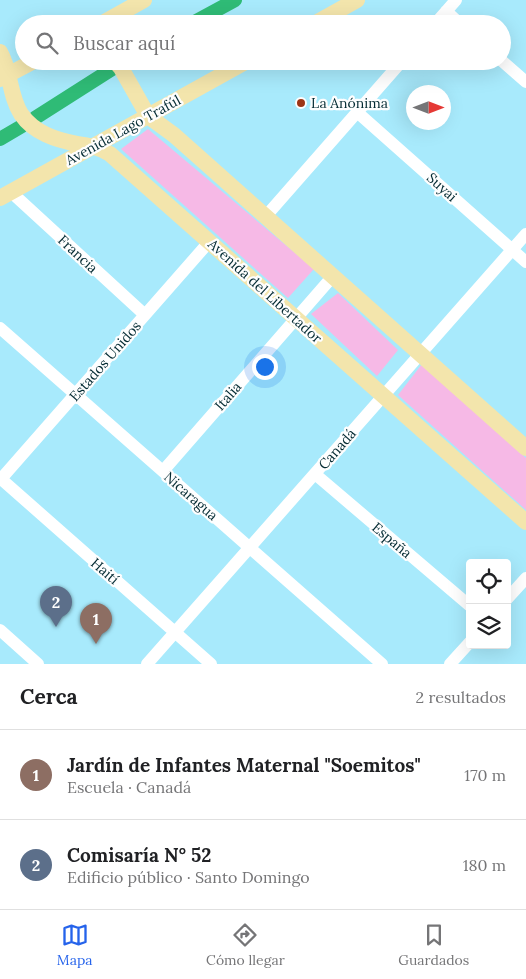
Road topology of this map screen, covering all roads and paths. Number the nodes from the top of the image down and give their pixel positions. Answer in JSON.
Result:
{"nodes":[{"id":1,"x":144,"y":0,"type":"edge"},
{"id":2,"x":357,"y":0,"type":"edge"},
{"id":3,"x":456,"y":0,"type":"edge"},
{"id":4,"x":446,"y":11,"type":"junction"},
{"id":5,"x":117,"y":15,"type":"edge"},
{"id":6,"x":330,"y":15,"type":"edge"},
{"id":7,"x":443,"y":15,"type":"edge"},
{"id":8,"x":450,"y":15,"type":"edge"},
{"id":9,"x":0,"y":50,"type":"edge"},
{"id":10,"x":15,"y":56,"type":"edge"},
{"id":11,"x":511,"y":69,"type":"edge"},
{"id":12,"x":17,"y":70,"type":"edge"},
{"id":13,"x":122,"y":70,"type":"edge"},
{"id":14,"x":231,"y":70,"type":"edge"},
{"id":15,"x":394,"y":70,"type":"edge"},
{"id":16,"x":4,"y":77,"type":"edge"},
{"id":17,"x":526,"y":82,"type":"edge"},
{"id":18,"x":357,"y":112,"type":"junction"},
{"id":19,"x":148,"y":116,"type":"junction"},
{"id":20,"x":94,"y":146,"type":"junction"},
{"id":21,"x":6,"y":195,"type":"edge"},
{"id":22,"x":266,"y":216,"type":"junction"},
{"id":23,"x":526,"y":234,"type":"edge"},
{"id":24,"x":209,"y":242,"type":"junction"},
{"id":25,"x":512,"y":250,"type":"junction"},
{"id":26,"x":526,"y":262,"type":"edge"},
{"id":27,"x":333,"y":276,"type":"junction"},
{"id":28,"x":145,"y":315,"type":"junction"},
{"id":29,"x":296,"y":319,"type":"junction"},
{"id":30,"x":0,"y":328,"type":"edge"},
{"id":31,"x":420,"y":354,"type":"junction"},
{"id":32,"x":76,"y":394,"type":"junction"},
{"id":33,"x":383,"y":396,"type":"junction"},
{"id":34,"x":526,"y":448,"type":"edge"},
{"id":35,"x":163,"y":471,"type":"junction"},
{"id":36,"x":315,"y":474,"type":"junction"},
{"id":37,"x":0,"y":479,"type":"edge"},
{"id":38,"x":526,"y":522,"type":"edge"},
{"id":39,"x":250,"y":548,"type":"junction"},
{"id":40,"x":526,"y":578,"type":"edge"},
{"id":41,"x":511,"y":595,"type":"edge"},
{"id":42,"x":468,"y":604,"type":"edge"},
{"id":43,"x":0,"y":630,"type":"edge"},
{"id":44,"x":175,"y":632,"type":"junction"},
{"id":45,"x":466,"y":646,"type":"edge"},
{"id":46,"x":38,"y":664,"type":"edge"},
{"id":47,"x":147,"y":664,"type":"edge"},
{"id":48,"x":211,"y":664,"type":"edge"},
{"id":49,"x":382,"y":664,"type":"edge"},
{"id":50,"x":450,"y":664,"type":"edge"}],
"edges":[{"from":1,"to":5,"type":"main road"},
{"from":2,"to":6,"type":"main road"},
{"from":3,"to":4,"type":"street"},
{"from":4,"to":7,"type":"street"},
{"from":4,"to":8,"type":"street"},
{"from":9,"to":10,"type":"main road"},
{"from":9,"to":16,"type":"main road","name":"Avenida del Libertador"},
{"from":11,"to":17,"type":"street"},
{"from":12,"to":16,"type":"main road"},
{"from":13,"to":19,"type":"main road"},
{"from":14,"to":19,"type":"main road","name":"Avenida Lago Trafúl"},
{"from":15,"to":18,"type":"street"},
{"from":16,"to":20,"type":"main road","name":"Avenida del Libertador"},
{"from":18,"to":22,"type":"street"},
{"from":18,"to":25,"type":"street","name":"Suyai"},
{"from":19,"to":20,"type":"main road","name":"Avenida Lago Trafúl"},
{"from":19,"to":22,"type":"main road"},
{"from":20,"to":21,"type":"main road","name":"Avenida Lago Trafúl"},
{"from":20,"to":24,"type":"main road","name":"Avenida del Libertador"},
{"from":21,"to":28,"type":"street","name":"Francia"},
{"from":22,"to":27,"type":"main road"},
{"from":23,"to":25,"type":"street","name":"Canadá"},
{"from":24,"to":28,"type":"street","name":"Estados Unidos"},
{"from":24,"to":29,"type":"main road","name":"Avenida del Libertador"},
{"from":25,"to":26,"type":"street","name":"Suyai"},
{"from":25,"to":31,"type":"street","name":"Canadá"},
{"from":27,"to":29,"type":"street","name":"Italia"},
{"from":27,"to":31,"type":"main road"},
{"from":28,"to":32,"type":"street","name":"Estados Unidos"},
{"from":29,"to":33,"type":"main road","name":"Avenida del Libertador"},
{"from":29,"to":35,"type":"street","name":"Italia"},
{"from":30,"to":32,"type":"street","name":"Nicaragua"},
{"from":31,"to":33,"type":"street","name":"Canadá"},
{"from":31,"to":34,"type":"main road"},
{"from":32,"to":35,"type":"street","name":"Nicaragua"},
{"from":32,"to":37,"type":"street","name":"Estados Unidos"},
{"from":33,"to":36,"type":"street","name":"Canadá"},
{"from":33,"to":38,"type":"main road","name":"Avenida del Libertador"},
{"from":35,"to":39,"type":"street","name":"Nicaragua"},
{"from":36,"to":39,"type":"street","name":"Canadá"},
{"from":36,"to":42,"type":"street","name":"España"},
{"from":37,"to":44,"type":"street","name":"Haití"},
{"from":39,"to":44,"type":"street","name":"Canadá"},
{"from":39,"to":49,"type":"street","name":"Nicaragua"},
{"from":40,"to":41,"type":"street"},
{"from":43,"to":46,"type":"street"},
{"from":44,"to":47,"type":"street","name":"Canadá"},
{"from":44,"to":48,"type":"street","name":"Haití"},
{"from":45,"to":50,"type":"street"}]}
